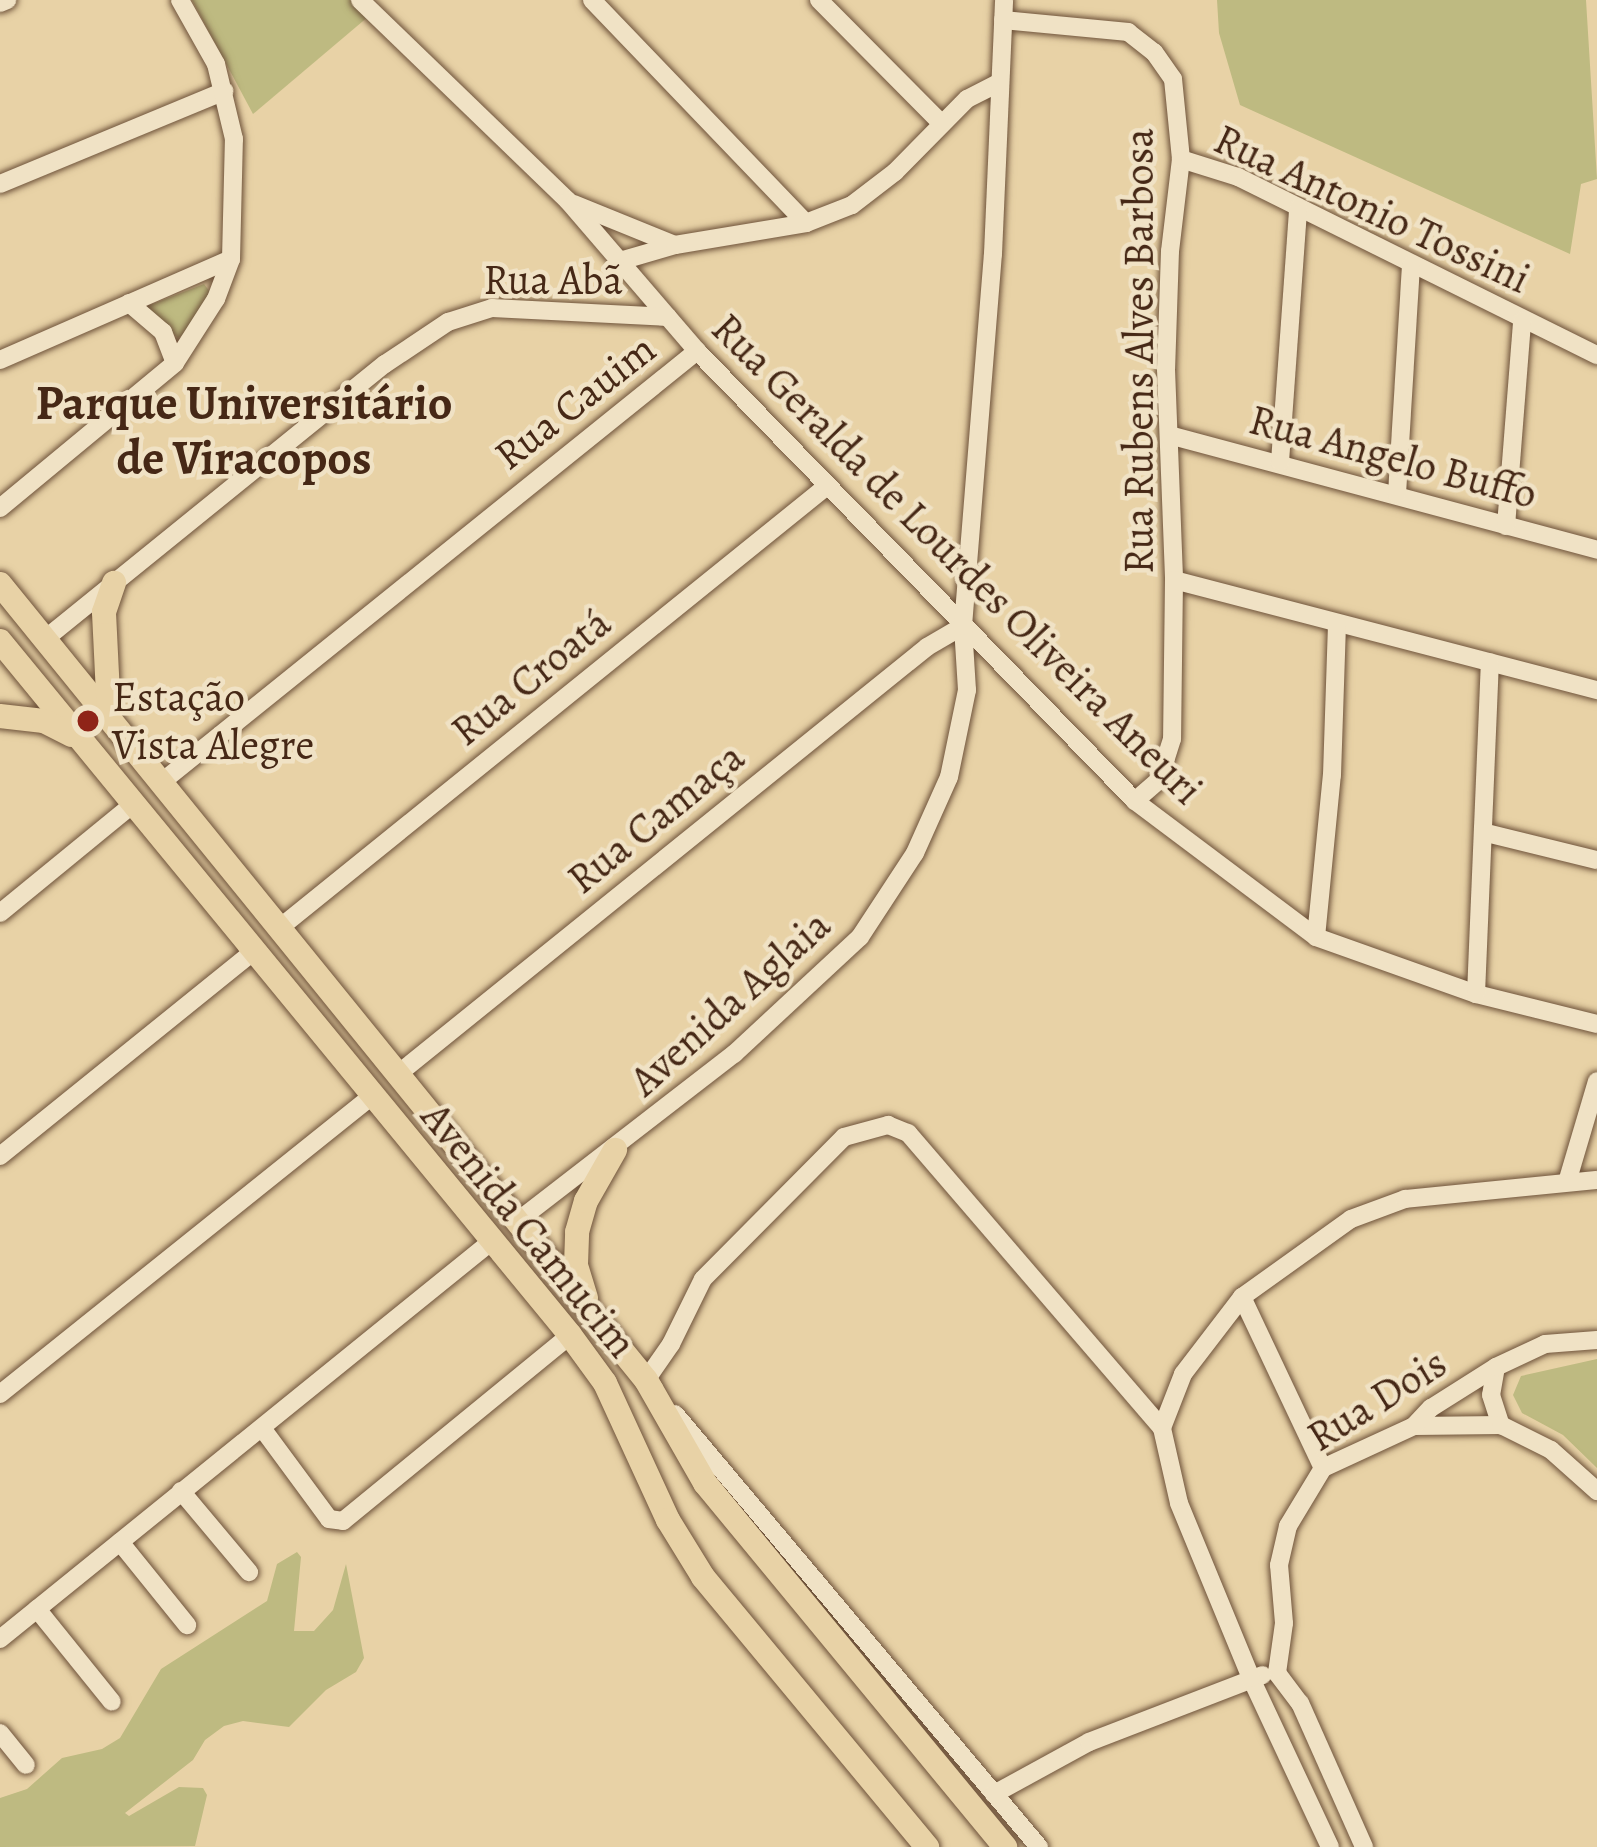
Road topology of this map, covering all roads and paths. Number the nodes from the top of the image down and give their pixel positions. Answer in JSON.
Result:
{"nodes":[{"id":1,"x":180,"y":0,"type":"edge"},
{"id":2,"x":360,"y":0,"type":"edge"},
{"id":3,"x":592,"y":0,"type":"edge"},
{"id":4,"x":819,"y":0,"type":"edge"},
{"id":5,"x":1004,"y":10,"type":"edge"},
{"id":6,"x":998,"y":83,"type":"junction"},
{"id":7,"x":225,"y":92,"type":"junction"},
{"id":8,"x":940,"y":122,"type":"junction"},
{"id":9,"x":1181,"y":159,"type":"junction"},
{"id":10,"x":0,"y":184,"type":"edge"},
{"id":11,"x":568,"y":201,"type":"junction"},
{"id":12,"x":1298,"y":208,"type":"junction"},
{"id":13,"x":806,"y":223,"type":"junction"},
{"id":14,"x":675,"y":245,"type":"junction"},
{"id":15,"x":231,"y":259,"type":"junction"},
{"id":16,"x":620,"y":261,"type":"junction"},
{"id":17,"x":1411,"y":263,"type":"junction"},
{"id":18,"x":129,"y":303,"type":"junction"},
{"id":19,"x":668,"y":317,"type":"junction"},
{"id":20,"x":1522,"y":321,"type":"junction"},
{"id":21,"x":697,"y":351,"type":"junction"},
{"id":22,"x":1597,"y":355,"type":"edge"},
{"id":23,"x":0,"y":360,"type":"edge"},
{"id":24,"x":175,"y":364,"type":"junction"},
{"id":25,"x":1169,"y":435,"type":"junction"},
{"id":26,"x":1280,"y":462,"type":"junction"},
{"id":27,"x":827,"y":485,"type":"junction"},
{"id":28,"x":1396,"y":494,"type":"junction"},
{"id":29,"x":0,"y":508,"type":"edge"},
{"id":30,"x":1506,"y":526,"type":"junction"},
{"id":31,"x":1597,"y":550,"type":"edge"},
{"id":32,"x":1174,"y":580,"type":"junction"},
{"id":33,"x":114,"y":583,"type":"junction"},
{"id":34,"x":0,"y":584,"type":"edge"},
{"id":35,"x":1337,"y":625,"type":"junction"},
{"id":36,"x":963,"y":626,"type":"junction"},
{"id":37,"x":45,"y":638,"type":"junction"},
{"id":38,"x":5,"y":659,"type":"edge"},
{"id":39,"x":1490,"y":662,"type":"junction"},
{"id":40,"x":1597,"y":690,"type":"edge"},
{"id":41,"x":0,"y":716,"type":"edge"},
{"id":42,"x":109,"y":716,"type":"junction"},
{"id":43,"x":81,"y":739,"type":"junction"},
{"id":44,"x":163,"y":781,"type":"junction"},
{"id":45,"x":1135,"y":801,"type":"junction"},
{"id":46,"x":133,"y":804,"type":"junction"},
{"id":47,"x":1486,"y":833,"type":"junction"},
{"id":48,"x":1597,"y":860,"type":"edge"},
{"id":49,"x":0,"y":913,"type":"edge"},
{"id":50,"x":282,"y":926,"type":"junction"},
{"id":51,"x":1316,"y":937,"type":"junction"},
{"id":52,"x":255,"y":950,"type":"junction"},
{"id":53,"x":1476,"y":994,"type":"junction"},
{"id":54,"x":1597,"y":1024,"type":"edge"},
{"id":55,"x":398,"y":1074,"type":"junction"},
{"id":56,"x":1597,"y":1081,"type":"edge"},
{"id":57,"x":371,"y":1097,"type":"junction"},
{"id":58,"x":615,"y":1150,"type":"junction"},
{"id":59,"x":0,"y":1156,"type":"edge"},
{"id":60,"x":1568,"y":1179,"type":"junction"},
{"id":61,"x":1597,"y":1180,"type":"edge"},
{"id":62,"x":519,"y":1220,"type":"junction"},
{"id":63,"x":493,"y":1240,"type":"junction"},
{"id":64,"x":1243,"y":1297,"type":"junction"},
{"id":65,"x":598,"y":1322,"type":"junction"},
{"id":66,"x":570,"y":1335,"type":"junction"},
{"id":67,"x":1597,"y":1340,"type":"edge"},
{"id":68,"x":1496,"y":1367,"type":"junction"},
{"id":69,"x":646,"y":1380,"type":"junction"},
{"id":70,"x":0,"y":1394,"type":"edge"},
{"id":71,"x":1501,"y":1425,"type":"junction"},
{"id":72,"x":1414,"y":1426,"type":"junction"},
{"id":73,"x":1162,"y":1427,"type":"junction"},
{"id":74,"x":262,"y":1428,"type":"junction"},
{"id":75,"x":1324,"y":1468,"type":"junction"},
{"id":76,"x":182,"y":1491,"type":"junction"},
{"id":77,"x":1597,"y":1491,"type":"edge"},
{"id":78,"x":120,"y":1542,"type":"junction"},
{"id":79,"x":248,"y":1572,"type":"dead end"},
{"id":80,"x":37,"y":1609,"type":"junction"},
{"id":81,"x":187,"y":1624,"type":"dead end"},
{"id":82,"x":0,"y":1639,"type":"edge"},
{"id":83,"x":1277,"y":1673,"type":"junction"},
{"id":84,"x":1251,"y":1678,"type":"junction"},
{"id":85,"x":112,"y":1702,"type":"dead end"},
{"id":86,"x":0,"y":1733,"type":"edge"},
{"id":87,"x":26,"y":1765,"type":"dead end"},
{"id":88,"x":994,"y":1795,"type":"junction"},
{"id":89,"x":927,"y":1847,"type":"edge"},
{"id":90,"x":1005,"y":1847,"type":"edge"},
{"id":91,"x":1039,"y":1847,"type":"edge"},
{"id":92,"x":1330,"y":1847,"type":"edge"},
{"id":93,"x":1364,"y":1847,"type":"edge"}],
"edges":[{"from":1,"to":7,"type":"street"},
{"from":2,"to":11,"type":"street","name":"Rua Geralda de Lourdes Oliveira Aneuri"},
{"from":3,"to":13,"type":"street"},
{"from":4,"to":8,"type":"street"},
{"from":5,"to":6,"type":"street","name":"Avenida Aglaia"},
{"from":5,"to":9,"type":"street","name":"Rua Rubens Alves Barbosa"},
{"from":6,"to":8,"type":"street"},
{"from":6,"to":36,"type":"street","name":"Avenida Aglaia"},
{"from":7,"to":10,"type":"street"},
{"from":7,"to":15,"type":"street"},
{"from":8,"to":13,"type":"street"},
{"from":9,"to":12,"type":"street","name":"Rua Antonio Tossini"},
{"from":9,"to":25,"type":"street","name":"Rua Rubens Alves Barbosa"},
{"from":11,"to":14,"type":"street"},
{"from":11,"to":16,"type":"street","name":"Rua Geralda de Lourdes Oliveira Aneuri"},
{"from":12,"to":17,"type":"street","name":"Rua Antonio Tossini"},
{"from":12,"to":26,"type":"street"},
{"from":13,"to":14,"type":"street"},
{"from":14,"to":16,"type":"street"},
{"from":15,"to":18,"type":"street"},
{"from":15,"to":24,"type":"street"},
{"from":16,"to":19,"type":"street","name":"Rua Geralda de Lourdes Oliveira Aneuri"},
{"from":17,"to":20,"type":"street","name":"Rua Antonio Tossini"},
{"from":17,"to":28,"type":"street"},
{"from":18,"to":23,"type":"street"},
{"from":18,"to":24,"type":"street"},
{"from":19,"to":21,"type":"street","name":"Rua Geralda de Lourdes Oliveira Aneuri"},
{"from":19,"to":33,"type":"street","name":"Rua Abã"},
{"from":20,"to":22,"type":"street","name":"Rua Antonio Tossini"},
{"from":20,"to":30,"type":"street"},
{"from":21,"to":27,"type":"street","name":"Rua Geralda de Lourdes Oliveira Aneuri"},
{"from":21,"to":44,"type":"street","name":"Rua Cauim"},
{"from":24,"to":29,"type":"street"},
{"from":25,"to":26,"type":"street","name":"Rua Angelo Buffo"},
{"from":25,"to":32,"type":"street","name":"Rua Rubens Alves Barbosa"},
{"from":26,"to":28,"type":"street","name":"Rua Angelo Buffo"},
{"from":27,"to":36,"type":"street","name":"Rua Geralda de Lourdes Oliveira Aneuri"},
{"from":27,"to":50,"type":"street","name":"Rua Croatá"},
{"from":28,"to":30,"type":"street","name":"Rua Angelo Buffo"},
{"from":30,"to":31,"type":"street","name":"Rua Angelo Buffo"},
{"from":32,"to":35,"type":"street"},
{"from":32,"to":45,"type":"street","name":"Rua Rubens Alves Barbosa"},
{"from":33,"to":37,"type":"street","name":"Rua Abã"},
{"from":33,"to":42,"type":"main road"},
{"from":34,"to":37,"type":"main road","name":"Avenida Camucim"},
{"from":35,"to":39,"type":"street"},
{"from":35,"to":51,"type":"street"},
{"from":36,"to":45,"type":"street","name":"Rua Geralda de Lourdes Oliveira Aneuri"},
{"from":36,"to":55,"type":"street","name":"Rua Camaça"},
{"from":36,"to":58,"type":"street","name":"Avenida Aglaia"},
{"from":37,"to":38,"type":"main road"},
{"from":37,"to":42,"type":"main road","name":"Avenida Camucim"},
{"from":38,"to":43,"type":"main road","name":"Avenida Camucim"},
{"from":39,"to":40,"type":"street"},
{"from":39,"to":47,"type":"street"},
{"from":41,"to":43,"type":"main road"},
{"from":42,"to":44,"type":"main road","name":"Avenida Camucim"},
{"from":43,"to":46,"type":"main road","name":"Avenida Camucim"},
{"from":44,"to":50,"type":"main road","name":"Avenida Camucim"},
{"from":45,"to":51,"type":"street","name":"Rua Geralda de Lourdes Oliveira Aneuri"},
{"from":46,"to":49,"type":"street"},
{"from":46,"to":52,"type":"main road","name":"Avenida Camucim"},
{"from":47,"to":48,"type":"street"},
{"from":47,"to":53,"type":"street"},
{"from":50,"to":52,"type":"main road"},
{"from":50,"to":55,"type":"main road","name":"Avenida Camucim"},
{"from":51,"to":53,"type":"street","name":"Rua Geralda de Lourdes Oliveira Aneuri"},
{"from":52,"to":57,"type":"main road","name":"Avenida Camucim"},
{"from":52,"to":59,"type":"street"},
{"from":53,"to":54,"type":"street","name":"Rua Geralda de Lourdes Oliveira Aneuri"},
{"from":55,"to":62,"type":"main road","name":"Avenida Camucim"},
{"from":56,"to":60,"type":"street"},
{"from":57,"to":63,"type":"main road","name":"Avenida Camucim"},
{"from":57,"to":70,"type":"street"},
{"from":58,"to":62,"type":"street","name":"Avenida Aglaia"},
{"from":58,"to":65,"type":"main road"},
{"from":60,"to":61,"type":"street"},
{"from":60,"to":64,"type":"street"},
{"from":62,"to":63,"type":"main road"},
{"from":62,"to":65,"type":"main road","name":"Avenida Camucim"},
{"from":63,"to":66,"type":"main road","name":"Avenida Camucim"},
{"from":63,"to":74,"type":"street"},
{"from":64,"to":73,"type":"street"},
{"from":64,"to":75,"type":"street"},
{"from":65,"to":69,"type":"main road","name":"Avenida Camucim"},
{"from":66,"to":74,"type":"street"},
{"from":66,"to":89,"type":"main road","name":"Avenida Camucim"},
{"from":67,"to":68,"type":"street","name":"Rua Dois"},
{"from":68,"to":71,"type":"street"},
{"from":68,"to":72,"type":"street","name":"Rua Dois"},
{"from":69,"to":73,"type":"street"},
{"from":69,"to":88,"type":"street","name":"Avenida Camucim"},
{"from":69,"to":90,"type":"main road","name":"Avenida Camucim"},
{"from":71,"to":72,"type":"street"},
{"from":71,"to":77,"type":"street"},
{"from":72,"to":75,"type":"street","name":"Rua Dois"},
{"from":73,"to":84,"type":"street"},
{"from":74,"to":76,"type":"street"},
{"from":75,"to":83,"type":"street","name":"Rua Dois"},
{"from":76,"to":78,"type":"street"},
{"from":76,"to":79,"type":"street"},
{"from":78,"to":80,"type":"street"},
{"from":78,"to":81,"type":"street"},
{"from":80,"to":82,"type":"street"},
{"from":80,"to":85,"type":"street"},
{"from":83,"to":84,"type":"street"},
{"from":83,"to":93,"type":"street"},
{"from":84,"to":88,"type":"street"},
{"from":84,"to":92,"type":"street"},
{"from":86,"to":87,"type":"street"},
{"from":88,"to":91,"type":"street","name":"Avenida Camucim"}]}
